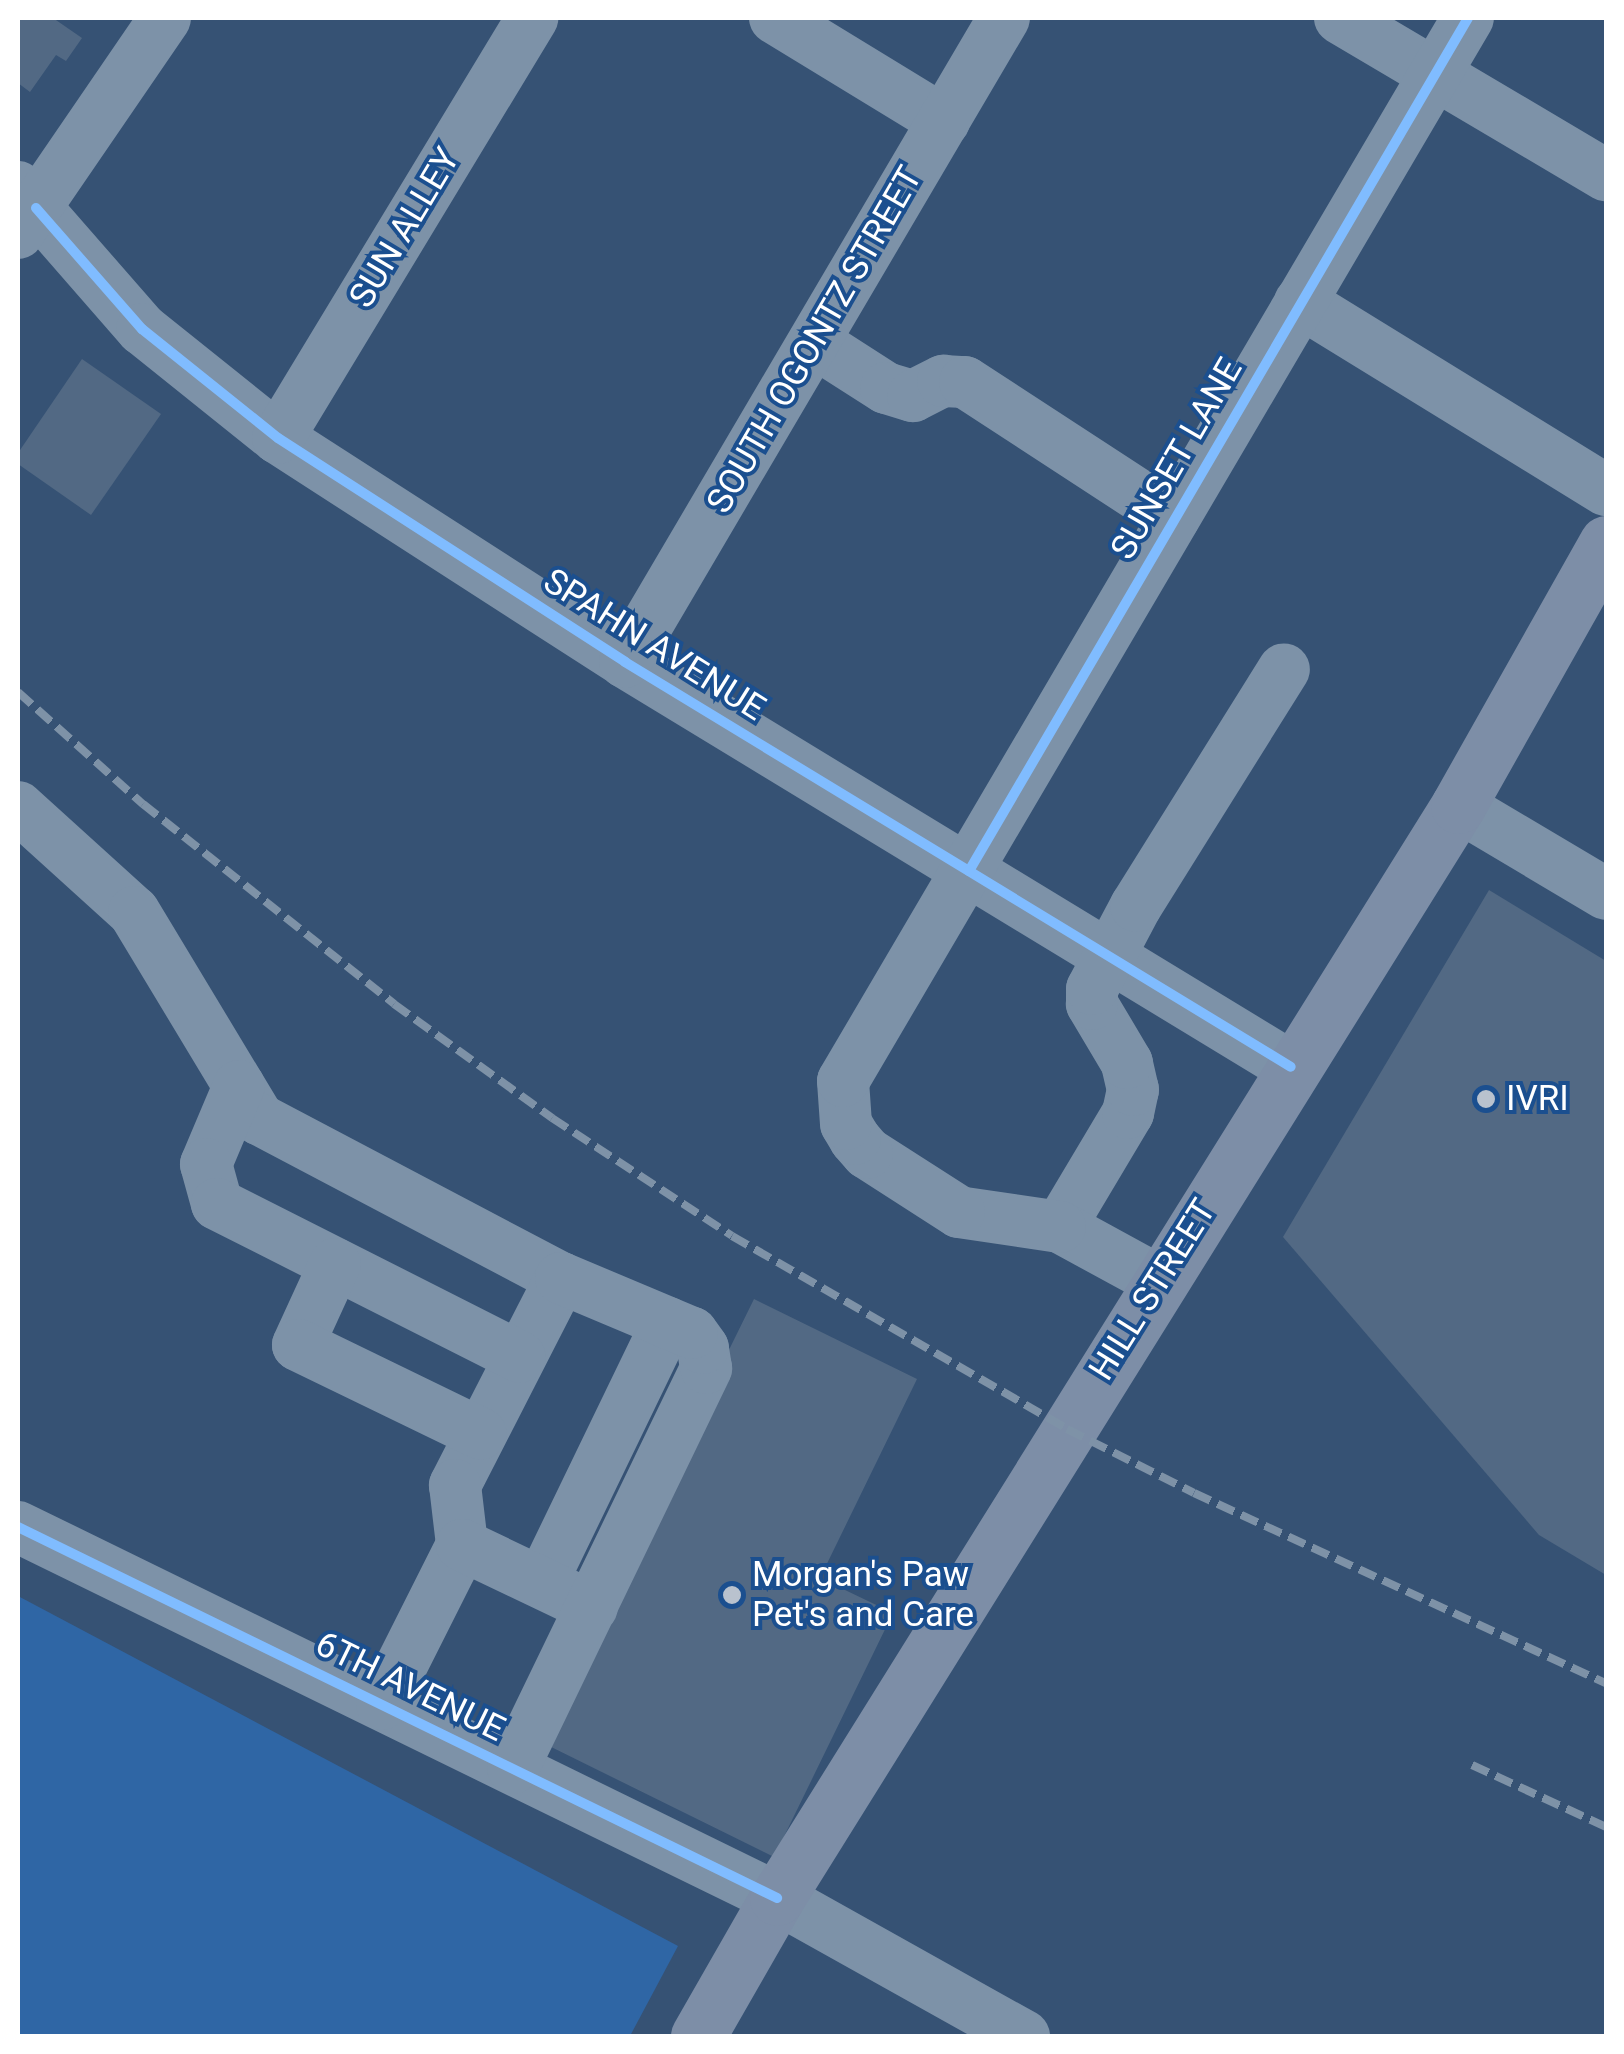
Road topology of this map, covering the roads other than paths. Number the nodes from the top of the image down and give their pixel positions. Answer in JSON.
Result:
{"nodes":[{"id":1,"x":165,"y":18,"type":"edge"},
{"id":2,"x":532,"y":18,"type":"edge"},
{"id":3,"x":775,"y":18,"type":"edge"},
{"id":4,"x":1004,"y":18,"type":"edge"},
{"id":5,"x":1340,"y":18,"type":"edge"},
{"id":6,"x":1468,"y":18,"type":"edge"},
{"id":7,"x":1432,"y":75,"type":"junction"},
{"id":8,"x":944,"y":120,"type":"junction"},
{"id":9,"x":1606,"y":175,"type":"edge"},
{"id":10,"x":24,"y":209,"type":"edge"},
{"id":11,"x":1300,"y":302,"type":"junction"},
{"id":12,"x":814,"y":342,"type":"junction"},
{"id":13,"x":278,"y":438,"type":"junction"},
{"id":14,"x":1606,"y":490,"type":"edge"},
{"id":15,"x":1174,"y":518,"type":"junction"},
{"id":16,"x":1604,"y":554,"type":"edge"},
{"id":17,"x":625,"y":662,"type":"junction"},
{"id":18,"x":1284,"y":669,"type":"dead end"},
{"id":19,"x":1458,"y":806,"type":"junction"},
{"id":20,"x":18,"y":807,"type":"edge"},
{"id":21,"x":969,"y":871,"type":"junction"},
{"id":22,"x":1606,"y":894,"type":"edge"},
{"id":23,"x":1109,"y":956,"type":"junction"},
{"id":24,"x":1291,"y":1067,"type":"junction"},
{"id":25,"x":240,"y":1086,"type":"junction"},
{"id":26,"x":1060,"y":1227,"type":"junction"},
{"id":27,"x":335,"y":1264,"type":"junction"},
{"id":28,"x":560,"y":1278,"type":"junction"},
{"id":29,"x":1159,"y":1281,"type":"junction"},
{"id":30,"x":668,"y":1323,"type":"junction"},
{"id":31,"x":520,"y":1357,"type":"junction"},
{"id":32,"x":481,"y":1434,"type":"junction"},
{"id":33,"x":18,"y":1527,"type":"edge"},
{"id":34,"x":462,"y":1546,"type":"junction"},
{"id":35,"x":542,"y":1582,"type":"junction"},
{"id":36,"x":592,"y":1607,"type":"junction"},
{"id":37,"x":382,"y":1704,"type":"junction"},
{"id":38,"x":513,"y":1768,"type":"junction"},
{"id":39,"x":777,"y":1898,"type":"junction"},
{"id":40,"x":698,"y":2036,"type":"edge"},
{"id":41,"x":1024,"y":2036,"type":"edge"}],
"edges":[{"from":1,"to":10,"type":"street"},
{"from":2,"to":13,"type":"street","name":"SUN ALLEY"},
{"from":3,"to":8,"type":"street"},
{"from":4,"to":8,"type":"street","name":"SOUTH OGONTZ STREET"},
{"from":5,"to":7,"type":"street"},
{"from":6,"to":7,"type":"street","name":"SUNSET LANE"},
{"from":7,"to":9,"type":"street"},
{"from":7,"to":11,"type":"street","name":"SUNSET LANE"},
{"from":8,"to":12,"type":"street","name":"SOUTH OGONTZ STREET"},
{"from":10,"to":13,"type":"street","name":"SPAHN AVENUE"},
{"from":11,"to":14,"type":"street"},
{"from":11,"to":15,"type":"street","name":"SUNSET LANE"},
{"from":12,"to":15,"type":"street"},
{"from":12,"to":17,"type":"street","name":"SOUTH OGONTZ STREET"},
{"from":13,"to":17,"type":"street","name":"SPAHN AVENUE"},
{"from":15,"to":21,"type":"street","name":"SUNSET LANE"},
{"from":16,"to":19,"type":"main road","name":"HILL STREET"},
{"from":17,"to":21,"type":"street","name":"SPAHN AVENUE"},
{"from":18,"to":23,"type":"street"},
{"from":19,"to":22,"type":"street"},
{"from":19,"to":24,"type":"main road","name":"HILL STREET"},
{"from":20,"to":25,"type":"street"},
{"from":21,"to":23,"type":"street","name":"SPAHN AVENUE"},
{"from":21,"to":26,"type":"street","name":"SUNSET LANE"},
{"from":23,"to":24,"type":"street","name":"SPAHN AVENUE"},
{"from":23,"to":26,"type":"street"},
{"from":24,"to":29,"type":"main road","name":"HILL STREET"},
{"from":25,"to":27,"type":"street"},
{"from":25,"to":28,"type":"street"},
{"from":26,"to":29,"type":"street"},
{"from":27,"to":31,"type":"street"},
{"from":27,"to":32,"type":"street"},
{"from":28,"to":30,"type":"street"},
{"from":28,"to":31,"type":"street"},
{"from":29,"to":39,"type":"main road","name":"HILL STREET"},
{"from":30,"to":35,"type":"street"},
{"from":30,"to":36,"type":"street"},
{"from":31,"to":32,"type":"street"},
{"from":32,"to":34,"type":"street"},
{"from":33,"to":37,"type":"street","name":"6TH AVENUE"},
{"from":34,"to":35,"type":"street"},
{"from":34,"to":37,"type":"street"},
{"from":35,"to":36,"type":"street"},
{"from":36,"to":38,"type":"street"},
{"from":37,"to":38,"type":"street","name":"6TH AVENUE"},
{"from":38,"to":39,"type":"street","name":"6TH AVENUE"},
{"from":39,"to":40,"type":"main road","name":"HILL STREET"},
{"from":39,"to":41,"type":"street","name":"6TH AVENUE"}]}
